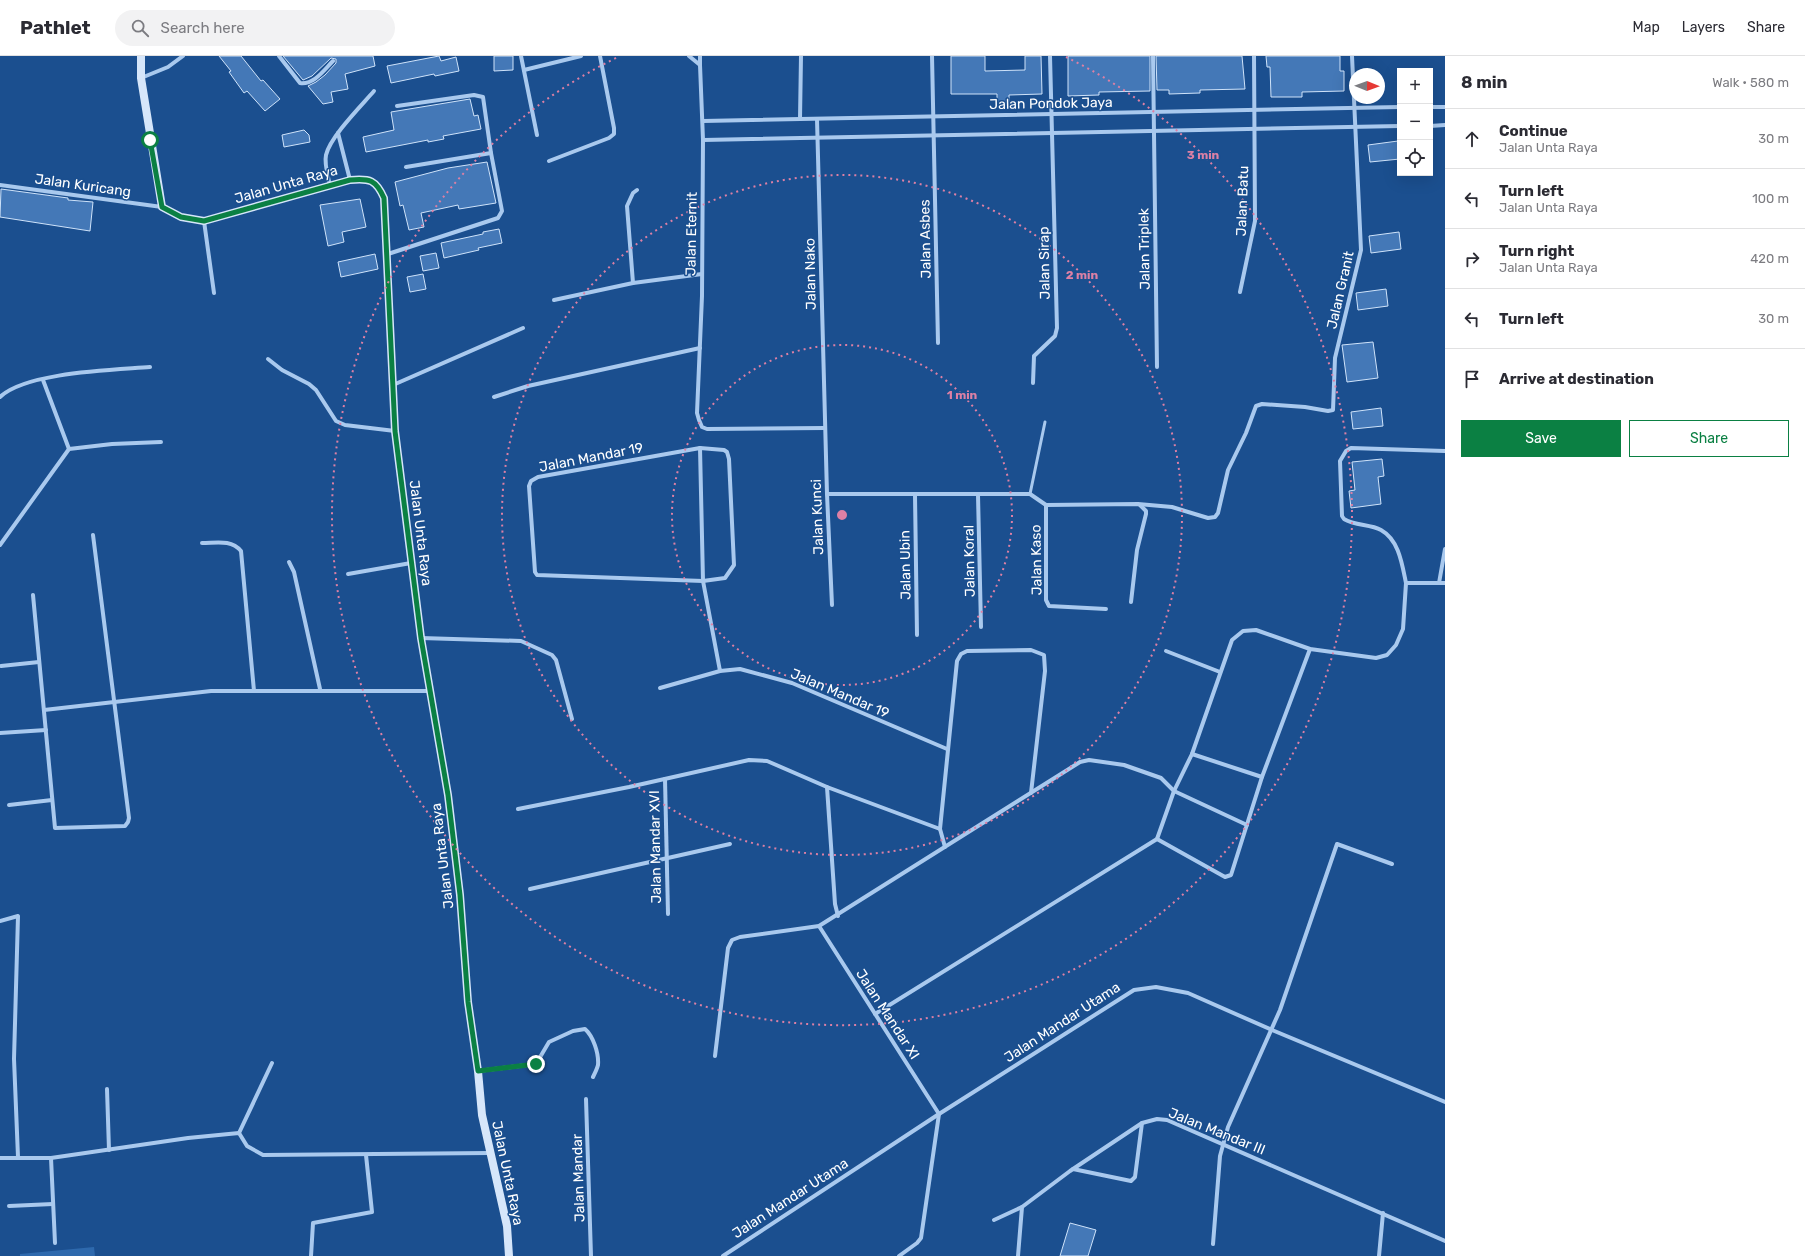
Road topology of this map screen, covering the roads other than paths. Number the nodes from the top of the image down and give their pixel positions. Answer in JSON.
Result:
{"nodes":[{"id":1,"x":140,"y":56,"type":"edge"},
{"id":2,"x":183,"y":56,"type":"edge"},
{"id":3,"x":279,"y":56,"type":"edge"},
{"id":4,"x":521,"y":56,"type":"edge"},
{"id":5,"x":581,"y":56,"type":"edge"},
{"id":6,"x":600,"y":56,"type":"edge"},
{"id":7,"x":689,"y":56,"type":"edge"},
{"id":8,"x":700,"y":56,"type":"edge"},
{"id":9,"x":801,"y":56,"type":"edge"},
{"id":10,"x":932,"y":56,"type":"edge"},
{"id":11,"x":1050,"y":56,"type":"edge"},
{"id":12,"x":1153,"y":56,"type":"edge"},
{"id":13,"x":1254,"y":56,"type":"edge"},
{"id":14,"x":1352,"y":56,"type":"edge"},
{"id":15,"x":333,"y":61,"type":"dead end"},
{"id":16,"x":700,"y":65,"type":"junction"},
{"id":17,"x":524,"y":70,"type":"junction"},
{"id":18,"x":141,"y":78,"type":"junction"},
{"id":19,"x":374,"y":91,"type":"dead end"},
{"id":20,"x":397,"y":106,"type":"dead end"},
{"id":21,"x":1433,"y":107,"type":"edge"},
{"id":22,"x":1445,"y":107,"type":"edge"},
{"id":23,"x":1354,"y":108,"type":"junction"},
{"id":24,"x":1397,"y":108,"type":"edge"},
{"id":25,"x":1254,"y":110,"type":"junction"},
{"id":26,"x":1154,"y":112,"type":"junction"},
{"id":27,"x":1051,"y":114,"type":"junction"},
{"id":28,"x":934,"y":116,"type":"junction"},
{"id":29,"x":800,"y":119,"type":"junction"},
{"id":30,"x":817,"y":119,"type":"junction"},
{"id":31,"x":703,"y":121,"type":"junction"},
{"id":32,"x":1445,"y":125,"type":"edge"},
{"id":33,"x":1397,"y":126,"type":"edge"},
{"id":34,"x":1433,"y":126,"type":"edge"},
{"id":35,"x":1355,"y":127,"type":"junction"},
{"id":36,"x":1254,"y":129,"type":"junction"},
{"id":37,"x":1153,"y":131,"type":"junction"},
{"id":38,"x":338,"y":132,"type":"junction"},
{"id":39,"x":1052,"y":133,"type":"junction"},
{"id":40,"x":537,"y":134,"type":"dead end"},
{"id":41,"x":935,"y":135,"type":"junction"},
{"id":42,"x":818,"y":137,"type":"junction"},
{"id":43,"x":703,"y":140,"type":"junction"},
{"id":44,"x":491,"y":154,"type":"junction"},
{"id":45,"x":549,"y":161,"type":"dead end"},
{"id":46,"x":406,"y":167,"type":"dead end"},
{"id":47,"x":350,"y":180,"type":"junction"},
{"id":48,"x":0,"y":185,"type":"edge"},
{"id":49,"x":330,"y":186,"type":"junction"},
{"id":50,"x":637,"y":190,"type":"dead end"},
{"id":51,"x":162,"y":207,"type":"junction"},
{"id":52,"x":204,"y":221,"type":"junction"},
{"id":53,"x":388,"y":254,"type":"junction"},
{"id":54,"x":702,"y":274,"type":"junction"},
{"id":55,"x":633,"y":283,"type":"junction"},
{"id":56,"x":1240,"y":292,"type":"dead end"},
{"id":57,"x":214,"y":293,"type":"dead end"},
{"id":58,"x":554,"y":300,"type":"dead end"},
{"id":59,"x":523,"y":328,"type":"dead end"},
{"id":60,"x":938,"y":343,"type":"dead end"},
{"id":61,"x":700,"y":348,"type":"junction"},
{"id":62,"x":268,"y":359,"type":"dead end"},
{"id":63,"x":150,"y":367,"type":"dead end"},
{"id":64,"x":1157,"y":367,"type":"dead end"},
{"id":65,"x":43,"y":380,"type":"junction"},
{"id":66,"x":1033,"y":384,"type":"dead end"},
{"id":67,"x":393,"y":386,"type":"junction"},
{"id":68,"x":0,"y":397,"type":"edge"},
{"id":69,"x":494,"y":397,"type":"dead end"},
{"id":70,"x":1045,"y":422,"type":"dead end"},
{"id":71,"x":825,"y":428,"type":"junction"},
{"id":72,"x":395,"y":431,"type":"junction"},
{"id":73,"x":161,"y":442,"type":"dead end"},
{"id":74,"x":700,"y":448,"type":"junction"},
{"id":75,"x":69,"y":449,"type":"junction"},
{"id":76,"x":1445,"y":451,"type":"edge"},
{"id":77,"x":827,"y":494,"type":"junction"},
{"id":78,"x":1030,"y":494,"type":"junction"},
{"id":79,"x":915,"y":495,"type":"junction"},
{"id":80,"x":978,"y":495,"type":"junction"},
{"id":81,"x":1138,"y":504,"type":"junction"},
{"id":82,"x":1046,"y":506,"type":"junction"},
{"id":83,"x":93,"y":535,"type":"dead end"},
{"id":84,"x":202,"y":543,"type":"dead end"},
{"id":85,"x":0,"y":545,"type":"edge"},
{"id":86,"x":1445,"y":549,"type":"edge"},
{"id":87,"x":289,"y":562,"type":"dead end"},
{"id":88,"x":412,"y":563,"type":"junction"},
{"id":89,"x":348,"y":574,"type":"dead end"},
{"id":90,"x":703,"y":581,"type":"junction"},
{"id":91,"x":1406,"y":582,"type":"junction"},
{"id":92,"x":1439,"y":583,"type":"junction"},
{"id":93,"x":1445,"y":583,"type":"edge"},
{"id":94,"x":33,"y":596,"type":"dead end"},
{"id":95,"x":1131,"y":602,"type":"dead end"},
{"id":96,"x":832,"y":605,"type":"dead end"},
{"id":97,"x":1106,"y":610,"type":"dead end"},
{"id":98,"x":981,"y":627,"type":"dead end"},
{"id":99,"x":917,"y":635,"type":"dead end"},
{"id":100,"x":421,"y":638,"type":"junction"},
{"id":101,"x":1310,"y":649,"type":"junction"},
{"id":102,"x":1166,"y":651,"type":"dead end"},
{"id":103,"x":39,"y":662,"type":"junction"},
{"id":104,"x":1,"y":666,"type":"dead end"},
{"id":105,"x":720,"y":671,"type":"junction"},
{"id":106,"x":1220,"y":672,"type":"junction"},
{"id":107,"x":660,"y":688,"type":"dead end"},
{"id":108,"x":320,"y":689,"type":"junction"},
{"id":109,"x":254,"y":691,"type":"junction"},
{"id":110,"x":429,"y":691,"type":"junction"},
{"id":111,"x":115,"y":701,"type":"junction"},
{"id":112,"x":44,"y":710,"type":"junction"},
{"id":113,"x":572,"y":719,"type":"dead end"},
{"id":114,"x":46,"y":730,"type":"junction"},
{"id":115,"x":0,"y":733,"type":"edge"},
{"id":116,"x":947,"y":750,"type":"junction"},
{"id":117,"x":1192,"y":754,"type":"junction"},
{"id":118,"x":1262,"y":777,"type":"junction"},
{"id":119,"x":665,"y":779,"type":"junction"},
{"id":120,"x":827,"y":787,"type":"junction"},
{"id":121,"x":1174,"y":791,"type":"junction"},
{"id":122,"x":1031,"y":793,"type":"junction"},
{"id":123,"x":52,"y":800,"type":"junction"},
{"id":124,"x":9,"y":804,"type":"dead end"},
{"id":125,"x":518,"y":809,"type":"dead end"},
{"id":126,"x":1247,"y":825,"type":"junction"},
{"id":127,"x":940,"y":829,"type":"junction"},
{"id":128,"x":1157,"y":839,"type":"junction"},
{"id":129,"x":730,"y":844,"type":"dead end"},
{"id":130,"x":945,"y":848,"type":"junction"},
{"id":131,"x":665,"y":858,"type":"junction"},
{"id":132,"x":1392,"y":864,"type":"dead end"},
{"id":133,"x":530,"y":889,"type":"dead end"},
{"id":134,"x":668,"y":914,"type":"dead end"},
{"id":135,"x":838,"y":916,"type":"junction"},
{"id":136,"x":0,"y":921,"type":"edge"},
{"id":137,"x":819,"y":926,"type":"junction"},
{"id":138,"x":875,"y":1014,"type":"junction"},
{"id":139,"x":1272,"y":1030,"type":"junction"},
{"id":140,"x":715,"y":1056,"type":"dead end"},
{"id":141,"x":272,"y":1063,"type":"dead end"},
{"id":142,"x":478,"y":1071,"type":"junction"},
{"id":143,"x":594,"y":1077,"type":"dead end"},
{"id":144,"x":107,"y":1089,"type":"dead end"},
{"id":145,"x":586,"y":1099,"type":"dead end"},
{"id":146,"x":1445,"y":1102,"type":"edge"},
{"id":147,"x":939,"y":1114,"type":"junction"},
{"id":148,"x":1142,"y":1123,"type":"junction"},
{"id":149,"x":239,"y":1133,"type":"junction"},
{"id":150,"x":1223,"y":1144,"type":"junction"},
{"id":151,"x":109,"y":1150,"type":"junction"},
{"id":152,"x":490,"y":1153,"type":"junction"},
{"id":153,"x":366,"y":1155,"type":"junction"},
{"id":154,"x":18,"y":1157,"type":"junction"},
{"id":155,"x":0,"y":1158,"type":"edge"},
{"id":156,"x":51,"y":1158,"type":"junction"},
{"id":157,"x":1073,"y":1169,"type":"junction"},
{"id":158,"x":53,"y":1204,"type":"junction"},
{"id":159,"x":9,"y":1206,"type":"dead end"},
{"id":160,"x":1022,"y":1207,"type":"junction"},
{"id":161,"x":1383,"y":1213,"type":"junction"},
{"id":162,"x":994,"y":1220,"type":"dead end"},
{"id":163,"x":1445,"y":1241,"type":"edge"},
{"id":164,"x":55,"y":1243,"type":"dead end"},
{"id":165,"x":1213,"y":1244,"type":"dead end"},
{"id":166,"x":311,"y":1256,"type":"edge"},
{"id":167,"x":510,"y":1256,"type":"edge"},
{"id":168,"x":591,"y":1256,"type":"edge"},
{"id":169,"x":723,"y":1256,"type":"edge"},
{"id":170,"x":898,"y":1256,"type":"edge"},
{"id":171,"x":1018,"y":1256,"type":"edge"},
{"id":172,"x":1379,"y":1256,"type":"edge"}],
"edges":[{"from":1,"to":18,"type":"street"},
{"from":2,"to":18,"type":"street"},
{"from":3,"to":15,"type":"street"},
{"from":4,"to":17,"type":"street"},
{"from":5,"to":17,"type":"street"},
{"from":6,"to":45,"type":"street"},
{"from":7,"to":16,"type":"street"},
{"from":8,"to":16,"type":"street","name":"Jalan Eternit"},
{"from":9,"to":29,"type":"street"},
{"from":10,"to":28,"type":"street","name":"Jalan Asbes"},
{"from":11,"to":27,"type":"street","name":"Jalan Sirap"},
{"from":12,"to":26,"type":"street","name":"Jalan Triplek"},
{"from":13,"to":25,"type":"street","name":"Jalan Batu"},
{"from":14,"to":23,"type":"street","name":"Jalan Granit"},
{"from":16,"to":31,"type":"street","name":"Jalan Eternit"},
{"from":17,"to":40,"type":"street"},
{"from":18,"to":51,"type":"street"},
{"from":19,"to":38,"type":"street"},
{"from":20,"to":44,"type":"street"},
{"from":21,"to":22,"type":"street"},
{"from":23,"to":24,"type":"street","name":"Jalan Pondok Jaya"},
{"from":23,"to":25,"type":"street","name":"Jalan Pondok Jaya"},
{"from":23,"to":35,"type":"street","name":"Jalan Granit"},
{"from":25,"to":26,"type":"street","name":"Jalan Pondok Jaya"},
{"from":25,"to":36,"type":"street","name":"Jalan Batu"},
{"from":26,"to":27,"type":"street","name":"Jalan Pondok Jaya"},
{"from":26,"to":37,"type":"street","name":"Jalan Triplek"},
{"from":27,"to":28,"type":"street","name":"Jalan Pondok Jaya"},
{"from":27,"to":39,"type":"street","name":"Jalan Sirap"},
{"from":28,"to":30,"type":"street","name":"Jalan Pondok Jaya"},
{"from":28,"to":41,"type":"street","name":"Jalan Asbes"},
{"from":29,"to":30,"type":"street","name":"Jalan Pondok Jaya"},
{"from":29,"to":31,"type":"street","name":"Jalan Pondok Jaya"},
{"from":30,"to":42,"type":"street","name":"Jalan Nako"},
{"from":31,"to":43,"type":"street","name":"Jalan Eternit"},
{"from":32,"to":34,"type":"street"},
{"from":33,"to":35,"type":"street"},
{"from":35,"to":36,"type":"street"},
{"from":35,"to":81,"type":"street","name":"Jalan Granit"},
{"from":36,"to":37,"type":"street"},
{"from":36,"to":56,"type":"street","name":"Jalan Batu"},
{"from":37,"to":39,"type":"street"},
{"from":37,"to":64,"type":"street","name":"Jalan Triplek"},
{"from":38,"to":47,"type":"street"},
{"from":38,"to":49,"type":"street"},
{"from":39,"to":41,"type":"street"},
{"from":39,"to":66,"type":"street","name":"Jalan Sirap"},
{"from":41,"to":42,"type":"street"},
{"from":41,"to":60,"type":"street","name":"Jalan Asbes"},
{"from":42,"to":43,"type":"street"},
{"from":42,"to":71,"type":"street","name":"Jalan Nako"},
{"from":43,"to":54,"type":"street","name":"Jalan Eternit"},
{"from":44,"to":46,"type":"street"},
{"from":44,"to":53,"type":"street"},
{"from":47,"to":49,"type":"street","name":"Jalan Unta Raya"},
{"from":47,"to":53,"type":"street","name":"Jalan Unta Raya"},
{"from":48,"to":51,"type":"street","name":"Jalan Kuricang"},
{"from":49,"to":52,"type":"street","name":"Jalan Unta Raya"},
{"from":50,"to":55,"type":"street"},
{"from":51,"to":52,"type":"street","name":"Jalan Unta Raya"},
{"from":52,"to":57,"type":"street"},
{"from":53,"to":67,"type":"street","name":"Jalan Unta Raya"},
{"from":54,"to":55,"type":"street"},
{"from":54,"to":61,"type":"street","name":"Jalan Eternit"},
{"from":55,"to":58,"type":"street"},
{"from":59,"to":67,"type":"street"},
{"from":61,"to":69,"type":"street"},
{"from":61,"to":71,"type":"street","name":"Jalan Eternit"},
{"from":62,"to":72,"type":"street"},
{"from":63,"to":65,"type":"street"},
{"from":65,"to":68,"type":"street"},
{"from":65,"to":75,"type":"street"},
{"from":67,"to":72,"type":"street","name":"Jalan Unta Raya"},
{"from":70,"to":78,"type":"lane"},
{"from":71,"to":77,"type":"street","name":"Jalan Kunci"},
{"from":72,"to":88,"type":"street","name":"Jalan Unta Raya"},
{"from":73,"to":75,"type":"street"},
{"from":74,"to":90,"type":"street"},
{"from":74,"to":90,"type":"street","name":"Jalan Mandar 19"},
{"from":74,"to":90,"type":"street","name":"Jalan Mandar 19"},
{"from":75,"to":85,"type":"street"},
{"from":76,"to":91,"type":"street"},
{"from":77,"to":79,"type":"street"},
{"from":77,"to":96,"type":"street","name":"Jalan Kunci"},
{"from":78,"to":80,"type":"street"},
{"from":78,"to":82,"type":"street"},
{"from":79,"to":80,"type":"street"},
{"from":79,"to":99,"type":"street","name":"Jalan Ubin"},
{"from":80,"to":98,"type":"street","name":"Jalan Koral"},
{"from":81,"to":82,"type":"street"},
{"from":81,"to":95,"type":"street"},
{"from":82,"to":97,"type":"street","name":"Jalan Kaso"},
{"from":83,"to":111,"type":"street"},
{"from":84,"to":109,"type":"street"},
{"from":86,"to":92,"type":"street"},
{"from":87,"to":108,"type":"street"},
{"from":88,"to":89,"type":"street"},
{"from":88,"to":100,"type":"street","name":"Jalan Unta Raya"},
{"from":90,"to":105,"type":"street"},
{"from":91,"to":92,"type":"street"},
{"from":91,"to":101,"type":"street"},
{"from":92,"to":93,"type":"street"},
{"from":94,"to":103,"type":"street"},
{"from":100,"to":110,"type":"street","name":"Jalan Unta Raya"},
{"from":100,"to":113,"type":"street"},
{"from":101,"to":106,"type":"street"},
{"from":101,"to":118,"type":"street"},
{"from":102,"to":106,"type":"street"},
{"from":103,"to":104,"type":"street"},
{"from":103,"to":112,"type":"street"},
{"from":105,"to":107,"type":"street","name":"Jalan Mandar 19"},
{"from":105,"to":116,"type":"street","name":"Jalan Mandar 19"},
{"from":106,"to":117,"type":"street"},
{"from":108,"to":109,"type":"street"},
{"from":108,"to":110,"type":"street"},
{"from":109,"to":111,"type":"street"},
{"from":110,"to":142,"type":"street","name":"Jalan Unta Raya"},
{"from":111,"to":112,"type":"street"},
{"from":111,"to":123,"type":"street"},
{"from":112,"to":114,"type":"street"},
{"from":114,"to":115,"type":"street"},
{"from":114,"to":123,"type":"street"},
{"from":116,"to":122,"type":"street"},
{"from":116,"to":127,"type":"street"},
{"from":117,"to":118,"type":"street"},
{"from":117,"to":121,"type":"street"},
{"from":118,"to":126,"type":"street"},
{"from":119,"to":120,"type":"street"},
{"from":119,"to":125,"type":"street"},
{"from":119,"to":131,"type":"street","name":"Jalan Mandar XVI"},
{"from":120,"to":127,"type":"street"},
{"from":120,"to":135,"type":"street"},
{"from":121,"to":122,"type":"street"},
{"from":121,"to":126,"type":"street"},
{"from":121,"to":128,"type":"street"},
{"from":122,"to":130,"type":"street"},
{"from":123,"to":124,"type":"street"},
{"from":126,"to":128,"type":"street"},
{"from":127,"to":130,"type":"street"},
{"from":128,"to":138,"type":"street"},
{"from":129,"to":131,"type":"street"},
{"from":130,"to":135,"type":"street"},
{"from":131,"to":133,"type":"street"},
{"from":131,"to":134,"type":"street","name":"Jalan Mandar XVI"},
{"from":132,"to":139,"type":"street"},
{"from":135,"to":137,"type":"street"},
{"from":136,"to":154,"type":"street"},
{"from":137,"to":138,"type":"street","name":"Jalan Mandar XI"},
{"from":137,"to":140,"type":"street"},
{"from":138,"to":147,"type":"street","name":"Jalan Mandar XI"},
{"from":139,"to":146,"type":"street","name":"Jalan Mandar Utama"},
{"from":139,"to":147,"type":"street","name":"Jalan Mandar Utama"},
{"from":139,"to":150,"type":"street"},
{"from":141,"to":149,"type":"street"},
{"from":142,"to":143,"type":"street"},
{"from":142,"to":152,"type":"street","name":"Jalan Unta Raya"},
{"from":144,"to":151,"type":"street"},
{"from":145,"to":168,"type":"street","name":"Jalan Mandar"},
{"from":147,"to":169,"type":"street","name":"Jalan Mandar Utama"},
{"from":147,"to":170,"type":"street"},
{"from":148,"to":150,"type":"street","name":"Jalan Mandar III"},
{"from":148,"to":157,"type":"street","name":"Jalan Mandar III"},
{"from":148,"to":157,"type":"street"},
{"from":149,"to":151,"type":"street"},
{"from":149,"to":153,"type":"street"},
{"from":150,"to":161,"type":"street","name":"Jalan Mandar III"},
{"from":150,"to":165,"type":"street"},
{"from":151,"to":156,"type":"street"},
{"from":152,"to":153,"type":"street"},
{"from":152,"to":167,"type":"street","name":"Jalan Unta Raya"},
{"from":153,"to":166,"type":"street"},
{"from":154,"to":155,"type":"street"},
{"from":154,"to":156,"type":"street"},
{"from":156,"to":158,"type":"street"},
{"from":157,"to":160,"type":"street","name":"Jalan Mandar III"},
{"from":158,"to":159,"type":"street"},
{"from":158,"to":164,"type":"street"},
{"from":160,"to":162,"type":"street","name":"Jalan Mandar III"},
{"from":160,"to":171,"type":"street"},
{"from":161,"to":163,"type":"street","name":"Jalan Mandar III"},
{"from":161,"to":172,"type":"street"}]}
